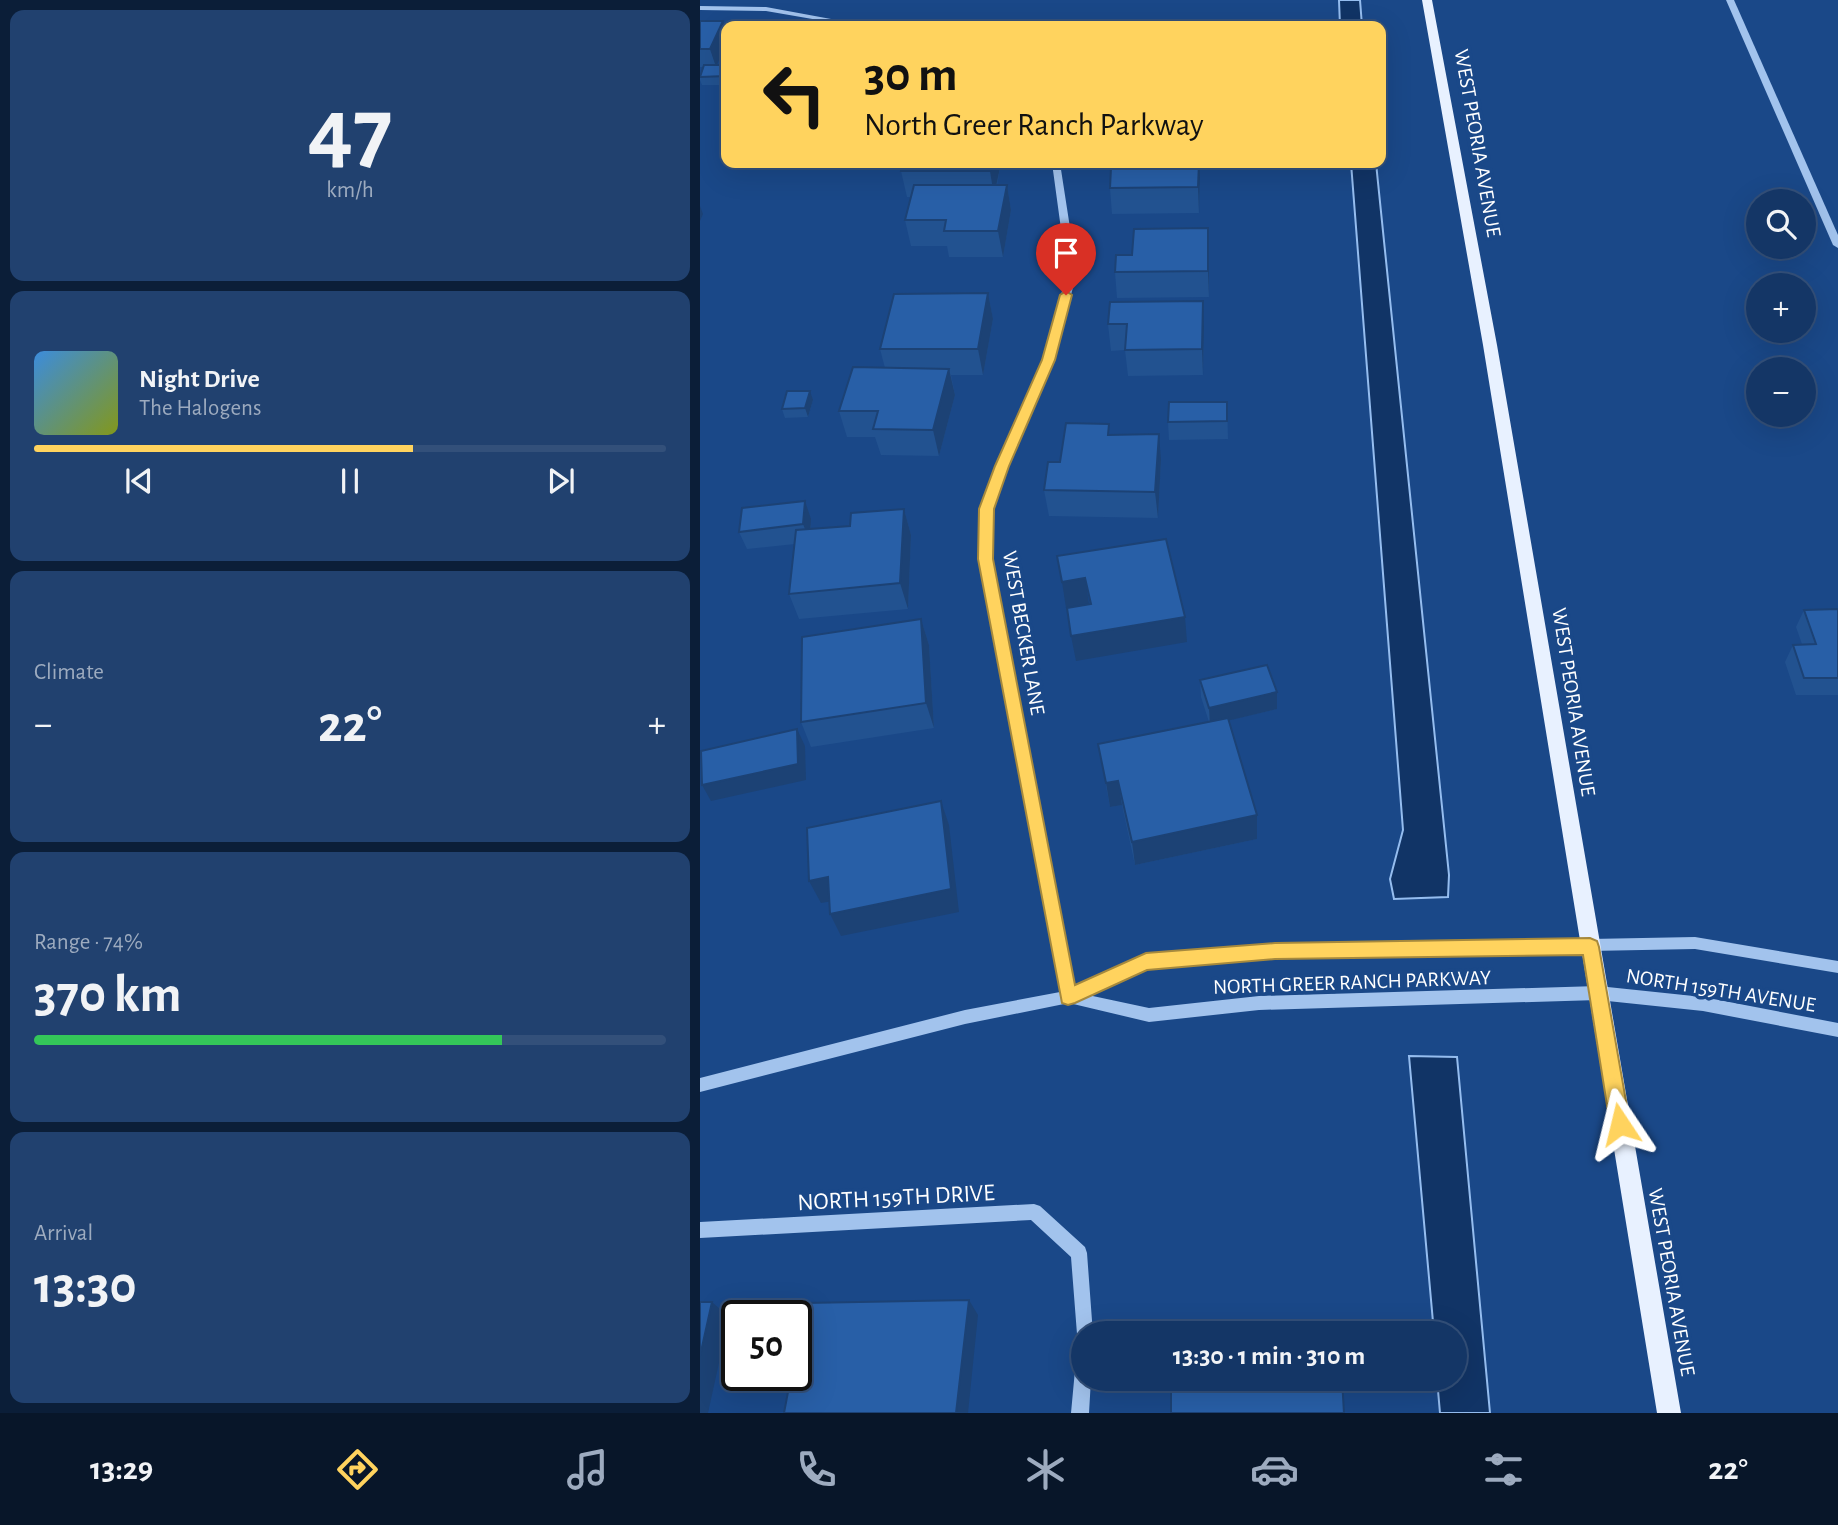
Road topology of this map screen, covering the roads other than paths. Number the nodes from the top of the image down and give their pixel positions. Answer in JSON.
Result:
{"nodes":[{"id":1,"x":1427,"y":0,"type":"edge"},
{"id":2,"x":1730,"y":0,"type":"edge"},
{"id":3,"x":700,"y":8,"type":"edge"},
{"id":4,"x":836,"y":21,"type":"edge"},
{"id":5,"x":1057,"y":168,"type":"edge"},
{"id":6,"x":1838,"y":245,"type":"edge"},
{"id":7,"x":1590,"y":947,"type":"junction"},
{"id":8,"x":1838,"y":967,"type":"edge"},
{"id":9,"x":1598,"y":993,"type":"junction"},
{"id":10,"x":1068,"y":997,"type":"junction"},
{"id":11,"x":1838,"y":1030,"type":"edge"},
{"id":12,"x":700,"y":1085,"type":"edge"},
{"id":13,"x":700,"y":1230,"type":"edge"},
{"id":14,"x":1084,"y":1321,"type":"edge"},
{"id":15,"x":1082,"y":1391,"type":"edge"},
{"id":16,"x":1080,"y":1413,"type":"edge"},
{"id":17,"x":1669,"y":1413,"type":"edge"}],
"edges":[{"from":1,"to":7,"type":"main road","name":"WEST PEORIA AVENUE"},
{"from":2,"to":6,"type":"street"},
{"from":3,"to":4,"type":"street"},
{"from":5,"to":10,"type":"street","name":"WEST BECKER LANE"},
{"from":7,"to":8,"type":"street","name":"NORTH 159TH AVENUE"},
{"from":7,"to":9,"type":"main road","name":"WEST PEORIA AVENUE"},
{"from":7,"to":10,"type":"street","name":"NORTH GREER RANCH PARKWAY"},
{"from":9,"to":10,"type":"street","name":"NORTH GREER RANCH PARKWAY"},
{"from":9,"to":11,"type":"street","name":"NORTH 159TH AVENUE"},
{"from":9,"to":17,"type":"main road","name":"WEST PEORIA AVENUE"},
{"from":10,"to":12,"type":"street","name":"NORTH GREER RANCH PARKWAY"},
{"from":13,"to":14,"type":"street","name":"NORTH 159TH DRIVE"},
{"from":15,"to":16,"type":"street"}]}
